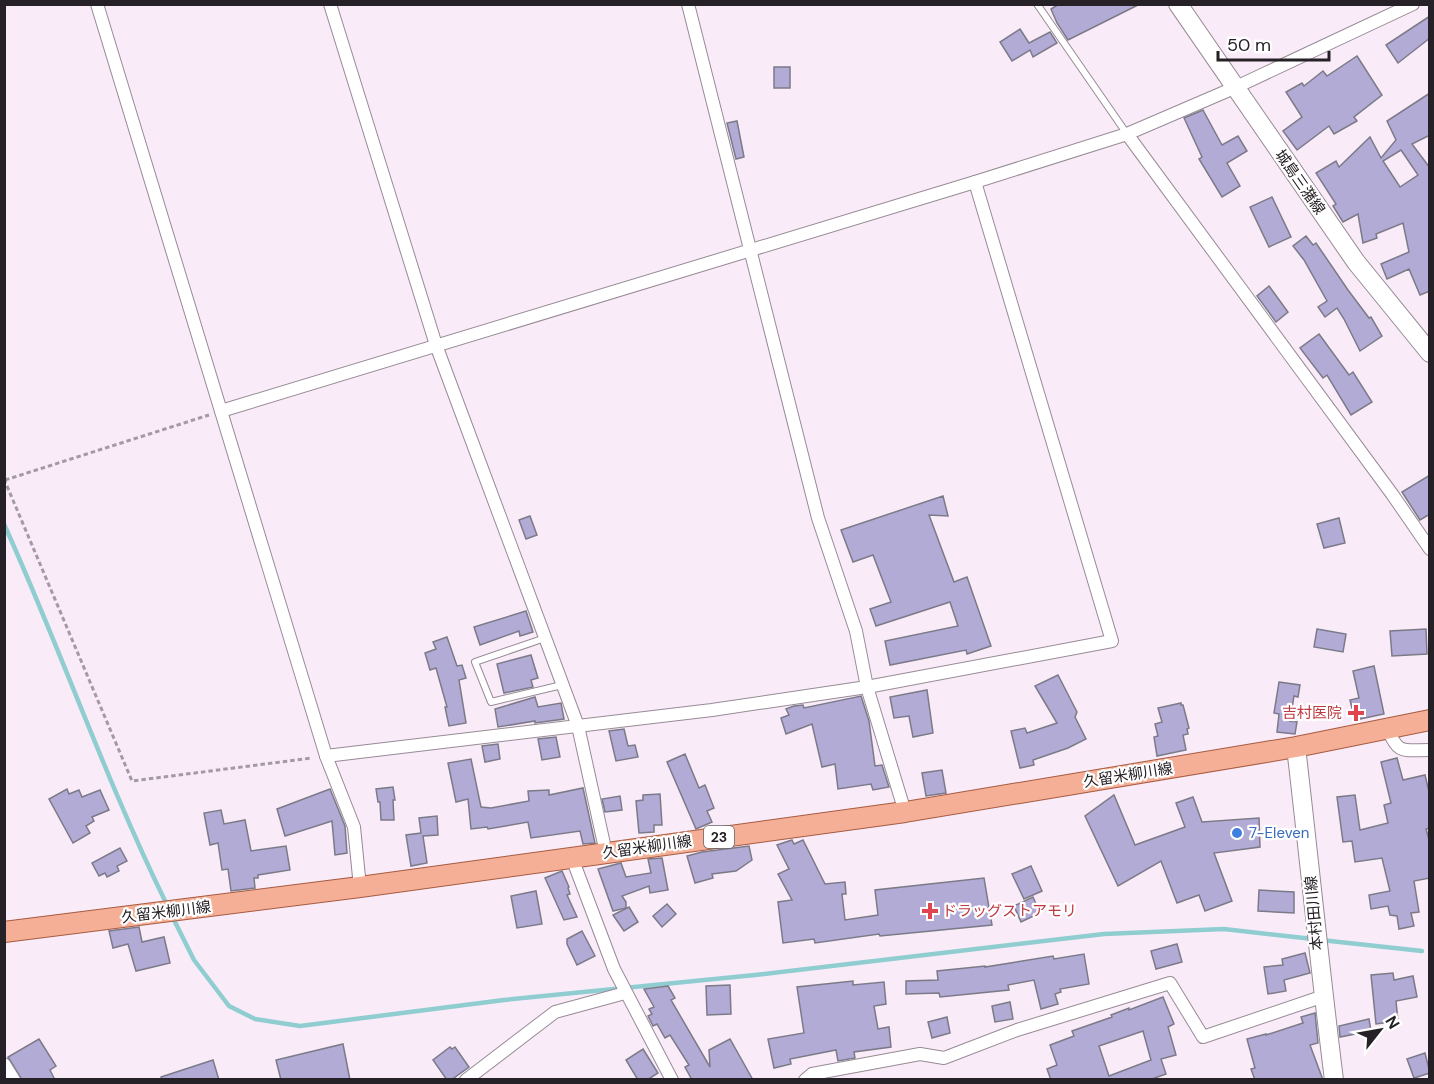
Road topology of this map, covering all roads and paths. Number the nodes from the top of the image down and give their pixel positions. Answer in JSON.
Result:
{"nodes":[{"id":1,"x":97,"y":4,"type":"edge"},
{"id":2,"x":330,"y":4,"type":"edge"},
{"id":3,"x":688,"y":4,"type":"edge"},
{"id":4,"x":1038,"y":4,"type":"edge"},
{"id":5,"x":1178,"y":4,"type":"edge"},
{"id":6,"x":1413,"y":4,"type":"edge"},
{"id":7,"x":1234,"y":88,"type":"junction"},
{"id":8,"x":1127,"y":134,"type":"junction"},
{"id":9,"x":975,"y":182,"type":"junction"},
{"id":10,"x":750,"y":251,"type":"junction"},
{"id":11,"x":436,"y":345,"type":"junction"},
{"id":12,"x":1430,"y":352,"type":"edge"},
{"id":13,"x":221,"y":411,"type":"junction"},
{"id":14,"x":5,"y":479,"type":"edge"},
{"id":15,"x":1430,"y":549,"type":"edge"},
{"id":16,"x":545,"y":638,"type":"junction"},
{"id":17,"x":562,"y":685,"type":"junction"},
{"id":18,"x":867,"y":687,"type":"junction"},
{"id":19,"x":1430,"y":720,"type":"edge"},
{"id":20,"x":578,"y":726,"type":"junction"},
{"id":21,"x":1388,"y":729,"type":"junction"},
{"id":22,"x":1296,"y":747,"type":"junction"},
{"id":23,"x":1430,"y":750,"type":"edge"},
{"id":24,"x":326,"y":756,"type":"junction"},
{"id":25,"x":905,"y":812,"type":"junction"},
{"id":26,"x":606,"y":853,"type":"junction"},
{"id":27,"x":572,"y":858,"type":"junction"},
{"id":28,"x":360,"y":887,"type":"junction"},
{"id":29,"x":4,"y":932,"type":"edge"},
{"id":30,"x":625,"y":993,"type":"junction"},
{"id":31,"x":1323,"y":996,"type":"junction"},
{"id":32,"x":4,"y":1064,"type":"edge"},
{"id":33,"x":14,"y":1080,"type":"edge"},
{"id":34,"x":466,"y":1080,"type":"edge"},
{"id":35,"x":672,"y":1080,"type":"edge"},
{"id":36,"x":805,"y":1080,"type":"edge"},
{"id":37,"x":1334,"y":1080,"type":"edge"}],
"edges":[{"from":1,"to":13,"type":"street"},
{"from":2,"to":11,"type":"street"},
{"from":3,"to":10,"type":"street"},
{"from":4,"to":8,"type":"lane"},
{"from":5,"to":7,"type":"main road","name":"城島三潴線"},
{"from":6,"to":7,"type":"street"},
{"from":7,"to":8,"type":"street"},
{"from":7,"to":12,"type":"main road","name":"城島三潴線"},
{"from":8,"to":9,"type":"street"},
{"from":8,"to":15,"type":"street"},
{"from":9,"to":10,"type":"street"},
{"from":9,"to":18,"type":"street"},
{"from":10,"to":11,"type":"street"},
{"from":10,"to":18,"type":"street"},
{"from":11,"to":13,"type":"street"},
{"from":11,"to":16,"type":"street"},
{"from":13,"to":14,"type":"path"},
{"from":13,"to":24,"type":"street"},
{"from":14,"to":24,"type":"path"},
{"from":16,"to":17,"type":"street"},
{"from":16,"to":17,"type":"lane"},
{"from":17,"to":20,"type":"street"},
{"from":18,"to":20,"type":"street"},
{"from":18,"to":25,"type":"street"},
{"from":19,"to":21,"type":"main road","name":"久留米柳川線","number":"23"},
{"from":20,"to":24,"type":"street"},
{"from":20,"to":26,"type":"street"},
{"from":21,"to":22,"type":"main road","name":"久留米柳川線","number":"23"},
{"from":21,"to":23,"type":"street"},
{"from":22,"to":25,"type":"main road","name":"久留米柳川線","number":"23"},
{"from":22,"to":31,"type":"main road","name":"本村田川線"},
{"from":24,"to":28,"type":"street"},
{"from":25,"to":26,"type":"main road","name":"久留米柳川線","number":"23"},
{"from":26,"to":27,"type":"main road","name":"久留米柳川線","number":"23"},
{"from":27,"to":28,"type":"main road","name":"久留米柳川線","number":"23"},
{"from":27,"to":30,"type":"street"},
{"from":28,"to":29,"type":"main road","name":"久留米柳川線","number":"23"},
{"from":30,"to":34,"type":"street"},
{"from":30,"to":35,"type":"street"},
{"from":31,"to":36,"type":"street"},
{"from":31,"to":37,"type":"main road","name":"本村田川線"},
{"from":32,"to":33,"type":"street"}]}
